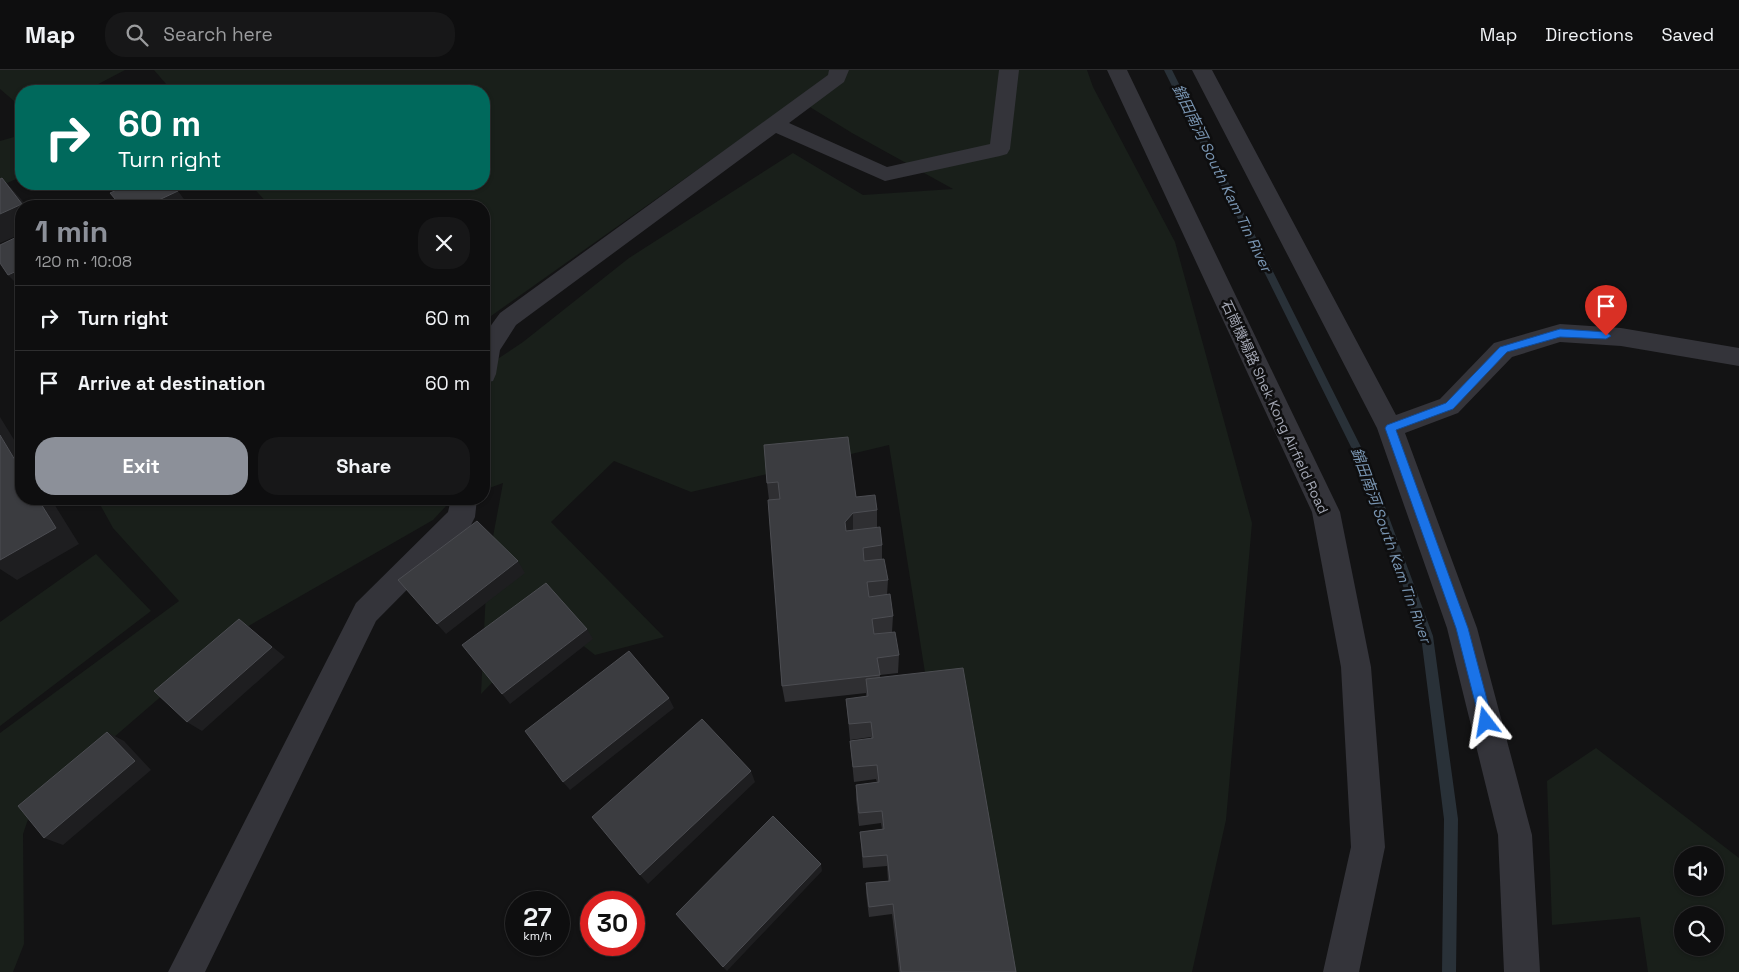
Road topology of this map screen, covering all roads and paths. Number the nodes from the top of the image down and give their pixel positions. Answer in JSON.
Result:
{"nodes":[{"id":1,"x":839,"y":70,"type":"edge"},
{"id":2,"x":1008,"y":70,"type":"edge"},
{"id":3,"x":1117,"y":70,"type":"edge"},
{"id":4,"x":1202,"y":70,"type":"edge"},
{"id":5,"x":773,"y":124,"type":"junction"},
{"id":6,"x":490,"y":345,"type":"edge"},
{"id":7,"x":1739,"y":357,"type":"edge"},
{"id":8,"x":1390,"y":428,"type":"junction"},
{"id":9,"x":463,"y":505,"type":"edge"},
{"id":10,"x":186,"y":972,"type":"edge"},
{"id":11,"x":1341,"y":972,"type":"edge"},
{"id":12,"x":1522,"y":972,"type":"edge"}],
"edges":[{"from":1,"to":5,"type":"street"},
{"from":2,"to":5,"type":"street"},
{"from":3,"to":11,"type":"street","name":"石崗機場路 Shek Kong Airfield Road"},
{"from":4,"to":8,"type":"street"},
{"from":5,"to":6,"type":"street"},
{"from":7,"to":8,"type":"street"},
{"from":8,"to":12,"type":"street"},
{"from":9,"to":10,"type":"street"}]}
